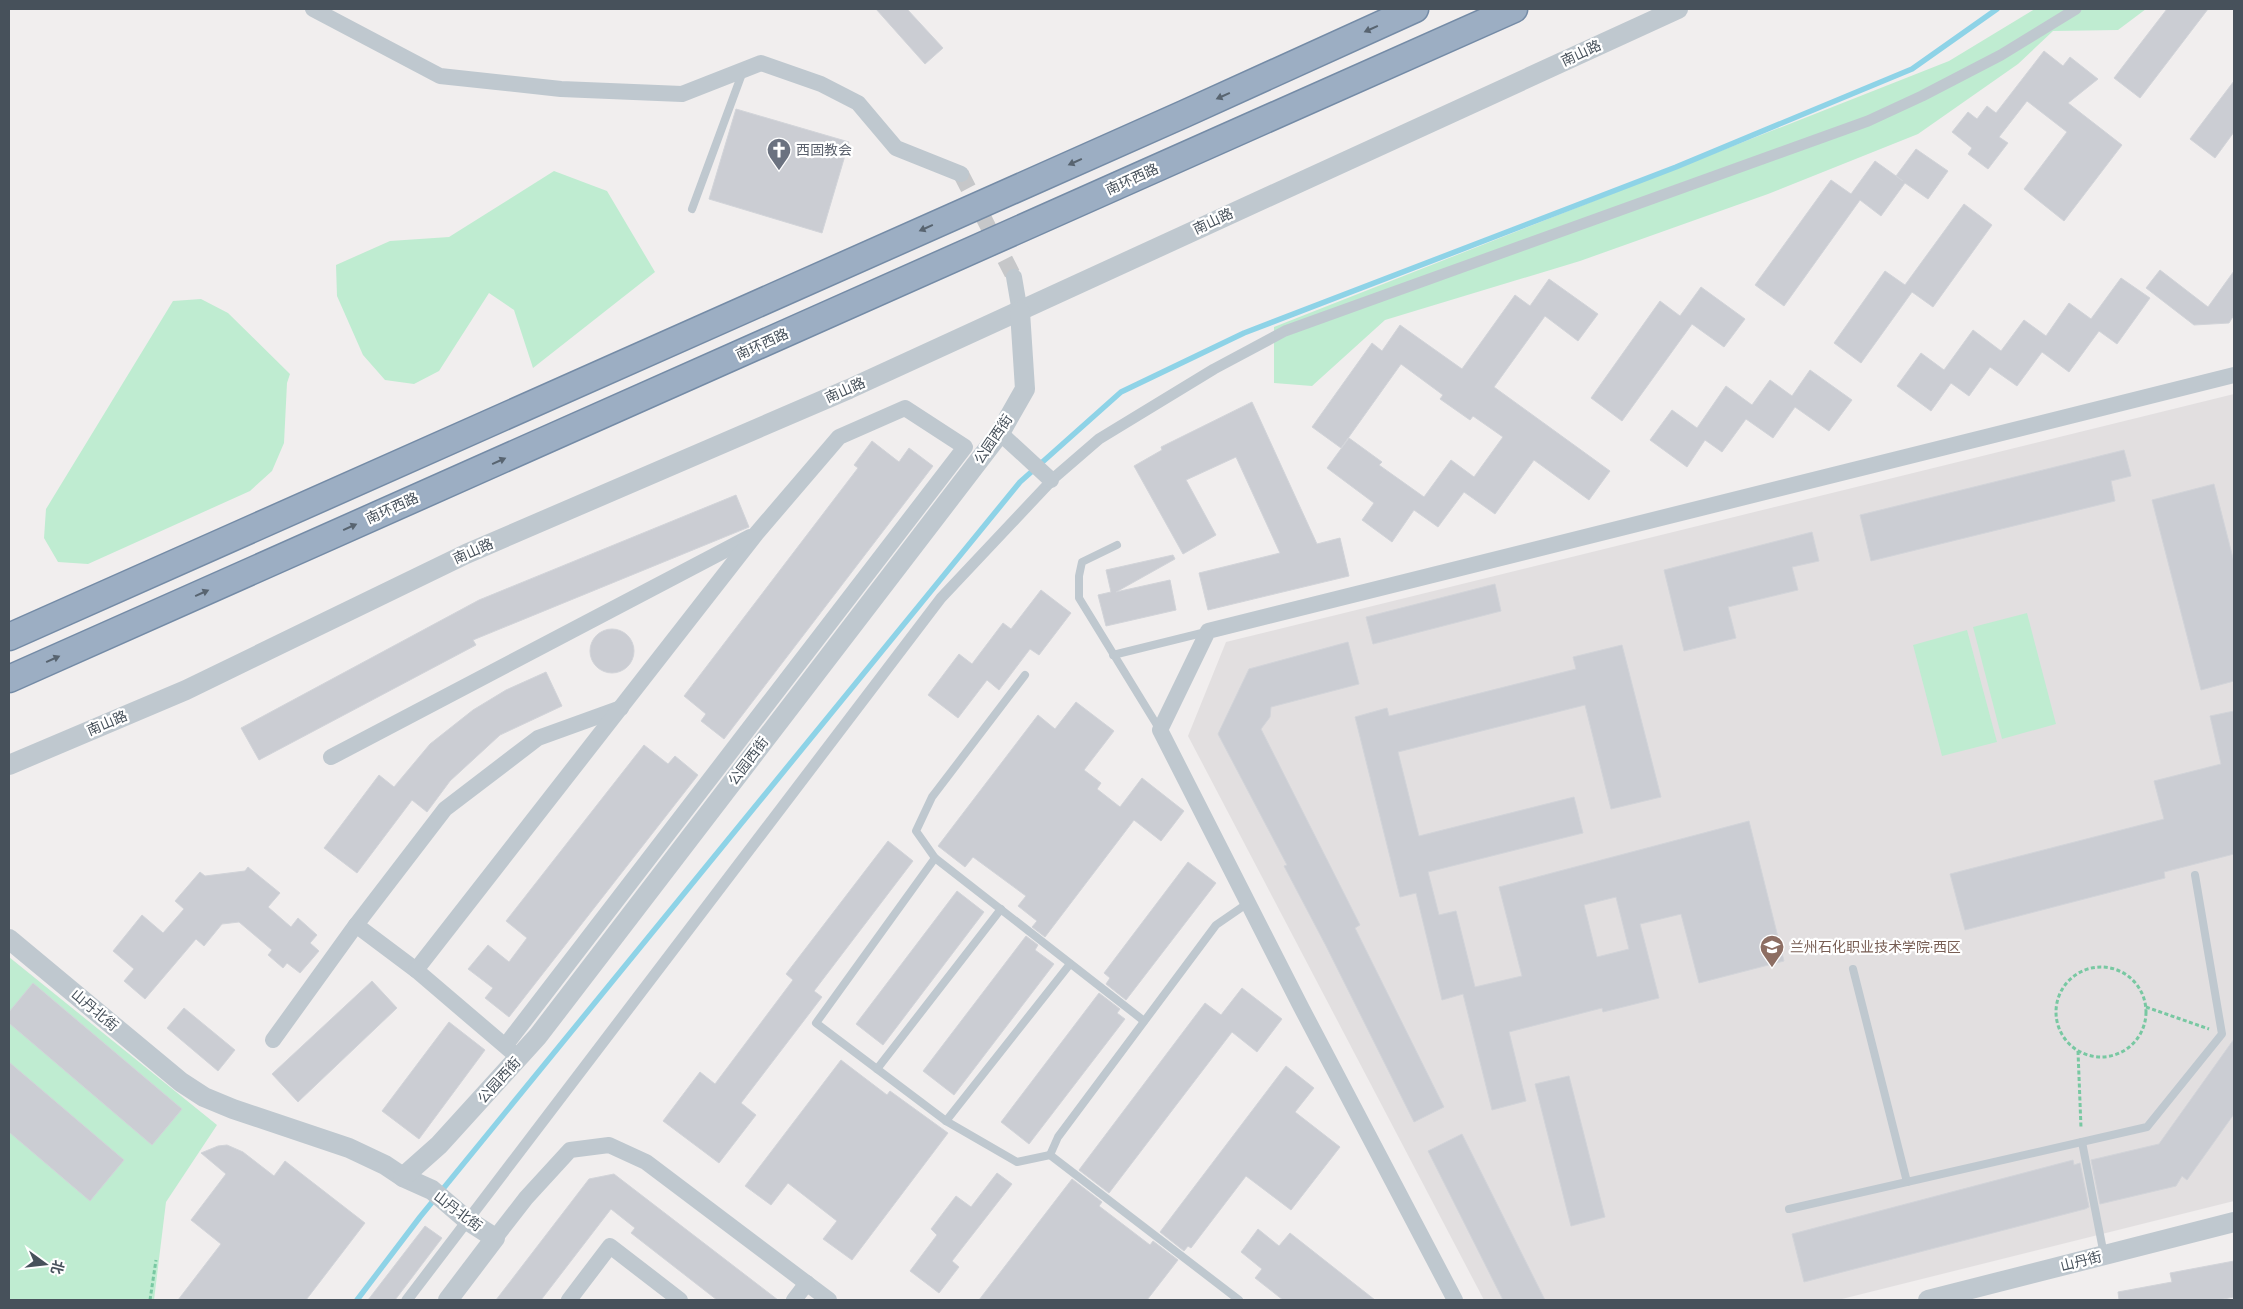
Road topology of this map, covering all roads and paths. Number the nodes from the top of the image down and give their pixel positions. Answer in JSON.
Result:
{"nodes":[{"id":1,"x":313,"y":9,"type":"edge"},
{"id":2,"x":1415,"y":9,"type":"edge"},
{"id":3,"x":1514,"y":9,"type":"edge"},
{"id":4,"x":1678,"y":9,"type":"edge"},
{"id":5,"x":2076,"y":9,"type":"edge"},
{"id":6,"x":744,"y":70,"type":"junction"},
{"id":7,"x":961,"y":174,"type":"tunnel mouth"},
{"id":8,"x":692,"y":209,"type":"dead end"},
{"id":9,"x":1014,"y":277,"type":"tunnel mouth"},
{"id":10,"x":1020,"y":312,"type":"junction"},
{"id":11,"x":2234,"y":375,"type":"edge"},
{"id":12,"x":1000,"y":433,"type":"junction"},
{"id":13,"x":1047,"y":476,"type":"junction"},
{"id":14,"x":756,"y":534,"type":"junction"},
{"id":15,"x":1117,"y":545,"type":"dead end"},
{"id":16,"x":1208,"y":631,"type":"junction"},
{"id":17,"x":9,"y":636,"type":"edge"},
{"id":18,"x":1113,"y":655,"type":"junction"},
{"id":19,"x":1025,"y":675,"type":"dead end"},
{"id":20,"x":9,"y":679,"type":"edge"},
{"id":21,"x":621,"y":708,"type":"junction"},
{"id":22,"x":1160,"y":730,"type":"junction"},
{"id":23,"x":332,"y":756,"type":"dead end"},
{"id":24,"x":9,"y":765,"type":"edge"},
{"id":25,"x":935,"y":858,"type":"junction"},
{"id":26,"x":2195,"y":875,"type":"dead end"},
{"id":27,"x":1249,"y":903,"type":"junction"},
{"id":28,"x":1001,"y":909,"type":"junction"},
{"id":29,"x":356,"y":925,"type":"junction"},
{"id":30,"x":9,"y":939,"type":"edge"},
{"id":31,"x":1070,"y":964,"type":"junction"},
{"id":32,"x":1853,"y":969,"type":"dead end"},
{"id":33,"x":416,"y":970,"type":"junction"},
{"id":34,"x":2146,"y":1007,"type":"junction"},
{"id":35,"x":1144,"y":1021,"type":"junction"},
{"id":36,"x":2222,"y":1034,"type":"junction"},
{"id":37,"x":273,"y":1040,"type":"dead end"},
{"id":38,"x":2078,"y":1051,"type":"junction"},
{"id":39,"x":512,"y":1052,"type":"junction"},
{"id":40,"x":877,"y":1069,"type":"junction"},
{"id":41,"x":946,"y":1121,"type":"junction"},
{"id":42,"x":2082,"y":1142,"type":"junction"},
{"id":43,"x":1050,"y":1155,"type":"junction"},
{"id":44,"x":403,"y":1177,"type":"junction"},
{"id":45,"x":1907,"y":1182,"type":"junction"},
{"id":46,"x":1790,"y":1209,"type":"dead end"},
{"id":47,"x":463,"y":1216,"type":"junction"},
{"id":48,"x":2234,"y":1222,"type":"edge"},
{"id":49,"x":495,"y":1238,"type":"junction"},
{"id":50,"x":2104,"y":1255,"type":"junction"},
{"id":51,"x":156,"y":1260,"type":"dead end"},
{"id":52,"x":807,"y":1283,"type":"junction"},
{"id":53,"x":150,"y":1300,"type":"edge"},
{"id":54,"x":407,"y":1300,"type":"edge"},
{"id":55,"x":448,"y":1300,"type":"edge"},
{"id":56,"x":569,"y":1300,"type":"edge"},
{"id":57,"x":680,"y":1300,"type":"edge"},
{"id":58,"x":794,"y":1300,"type":"edge"},
{"id":59,"x":829,"y":1300,"type":"edge"},
{"id":60,"x":1238,"y":1300,"type":"edge"},
{"id":61,"x":1454,"y":1300,"type":"edge"},
{"id":62,"x":1928,"y":1300,"type":"edge"}],
"edges":[{"from":1,"to":6,"type":"street"},
{"from":2,"to":17,"type":"highway","one_way":true},
{"from":20,"to":3,"type":"highway","name":"南环西路","one_way":true},
{"from":4,"to":10,"type":"street","name":"南山路"},
{"from":5,"to":13,"type":"street"},
{"from":6,"to":7,"type":"street"},
{"from":6,"to":8,"type":"lane"},
{"from":9,"to":10,"type":"street"},
{"from":10,"to":12,"type":"street","name":"公园西街"},
{"from":10,"to":24,"type":"street","name":"南山路"},
{"from":11,"to":16,"type":"street"},
{"from":12,"to":13,"type":"street"},
{"from":12,"to":39,"type":"street","name":"公园西街"},
{"from":13,"to":47,"type":"street"},
{"from":14,"to":21,"type":"street"},
{"from":14,"to":23,"type":"street"},
{"from":14,"to":39,"type":"street"},
{"from":15,"to":18,"type":"lane"},
{"from":16,"to":18,"type":"lane"},
{"from":16,"to":22,"type":"street"},
{"from":18,"to":22,"type":"lane"},
{"from":19,"to":25,"type":"lane"},
{"from":21,"to":29,"type":"street"},
{"from":21,"to":33,"type":"street"},
{"from":22,"to":27,"type":"street"},
{"from":25,"to":28,"type":"lane"},
{"from":25,"to":40,"type":"lane"},
{"from":26,"to":36,"type":"lane"},
{"from":27,"to":35,"type":"lane"},
{"from":27,"to":61,"type":"street"},
{"from":28,"to":31,"type":"lane"},
{"from":28,"to":40,"type":"lane"},
{"from":29,"to":33,"type":"street"},
{"from":29,"to":37,"type":"street"},
{"from":30,"to":44,"type":"street","name":"山丹北街"},
{"from":31,"to":35,"type":"lane"},
{"from":31,"to":41,"type":"lane"},
{"from":32,"to":45,"type":"lane"},
{"from":33,"to":39,"type":"street"},
{"from":34,"to":36,"type":"path"},
{"from":34,"to":38,"type":"path"},
{"from":34,"to":38,"type":"path"},
{"from":35,"to":43,"type":"lane"},
{"from":36,"to":42,"type":"lane"},
{"from":38,"to":42,"type":"path"},
{"from":39,"to":44,"type":"street","name":"公园西街"},
{"from":40,"to":41,"type":"lane"},
{"from":41,"to":43,"type":"lane"},
{"from":42,"to":45,"type":"lane"},
{"from":42,"to":50,"type":"lane"},
{"from":43,"to":60,"type":"lane"},
{"from":44,"to":47,"type":"street","name":"山丹北街"},
{"from":45,"to":46,"type":"lane"},
{"from":47,"to":49,"type":"street","name":"山丹北街"},
{"from":47,"to":54,"type":"street"},
{"from":48,"to":50,"type":"street","name":"山丹街"},
{"from":49,"to":52,"type":"street","name":"山丹北街"},
{"from":49,"to":55,"type":"street"},
{"from":50,"to":62,"type":"street","name":"山丹街"},
{"from":51,"to":53,"type":"path"},
{"from":52,"to":58,"type":"street"},
{"from":52,"to":59,"type":"street","name":"山丹北街"},
{"from":56,"to":57,"type":"street"}]}
